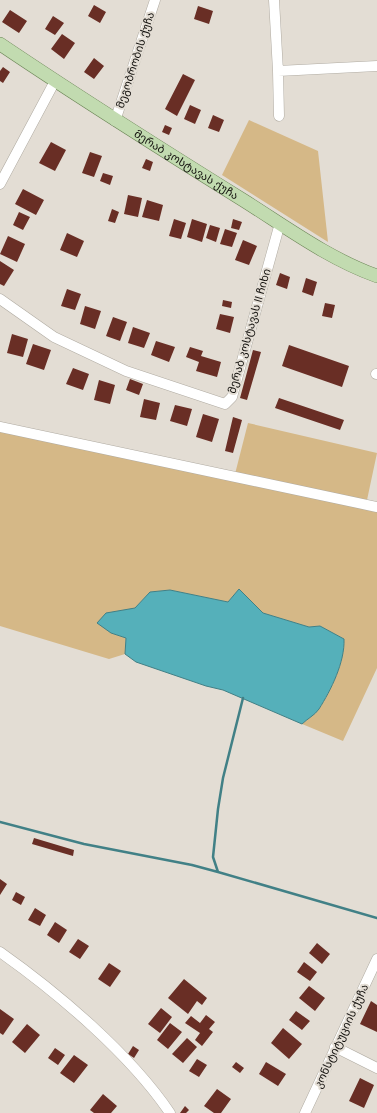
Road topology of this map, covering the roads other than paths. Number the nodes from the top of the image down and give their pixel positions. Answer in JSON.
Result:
{"nodes":[{"id":1,"x":155,"y":0,"type":"edge"},
{"id":2,"x":274,"y":0,"type":"edge"},
{"id":3,"x":0,"y":44,"type":"edge"},
{"id":4,"x":377,"y":66,"type":"edge"},
{"id":5,"x":278,"y":71,"type":"junction"},
{"id":6,"x":55,"y":81,"type":"junction"},
{"id":7,"x":279,"y":116,"type":"dead end"},
{"id":8,"x":115,"y":121,"type":"junction"},
{"id":9,"x":0,"y":184,"type":"edge"},
{"id":10,"x":280,"y":223,"type":"junction"},
{"id":11,"x":377,"y":276,"type":"edge"},
{"id":12,"x":0,"y":299,"type":"edge"},
{"id":13,"x":0,"y":427,"type":"edge"},
{"id":14,"x":377,"y":507,"type":"edge"},
{"id":15,"x":0,"y":952,"type":"edge"},
{"id":16,"x":377,"y":959,"type":"edge"},
{"id":17,"x":335,"y":1048,"type":"junction"},
{"id":18,"x":377,"y":1068,"type":"edge"},
{"id":19,"x":170,"y":1113,"type":"edge"},
{"id":20,"x":305,"y":1113,"type":"edge"}],
"edges":[{"from":1,"to":8,"type":"street","name":"მეგობრობის ქუჩა"},
{"from":2,"to":5,"type":"street"},
{"from":3,"to":6,"type":"main road","name":"მერაბ კოსტავას ქუჩა"},
{"from":4,"to":5,"type":"street"},
{"from":5,"to":7,"type":"street"},
{"from":6,"to":8,"type":"main road","name":"მერაბ კოსტავას ქუჩა"},
{"from":6,"to":9,"type":"street"},
{"from":8,"to":10,"type":"main road","name":"მერაბ კოსტავას ქუჩა"},
{"from":10,"to":11,"type":"main road","name":"მერაბ კოსტავას ქუჩა"},
{"from":10,"to":12,"type":"street","name":"მერაბ კოსტავას II ჩიხი"},
{"from":13,"to":14,"type":"street"},
{"from":15,"to":19,"type":"street"},
{"from":16,"to":17,"type":"street","name":"კონსტიტუციის ქუჩა"},
{"from":17,"to":18,"type":"street"},
{"from":17,"to":20,"type":"street","name":"კონსტიტუციის ქუჩა"}]}
